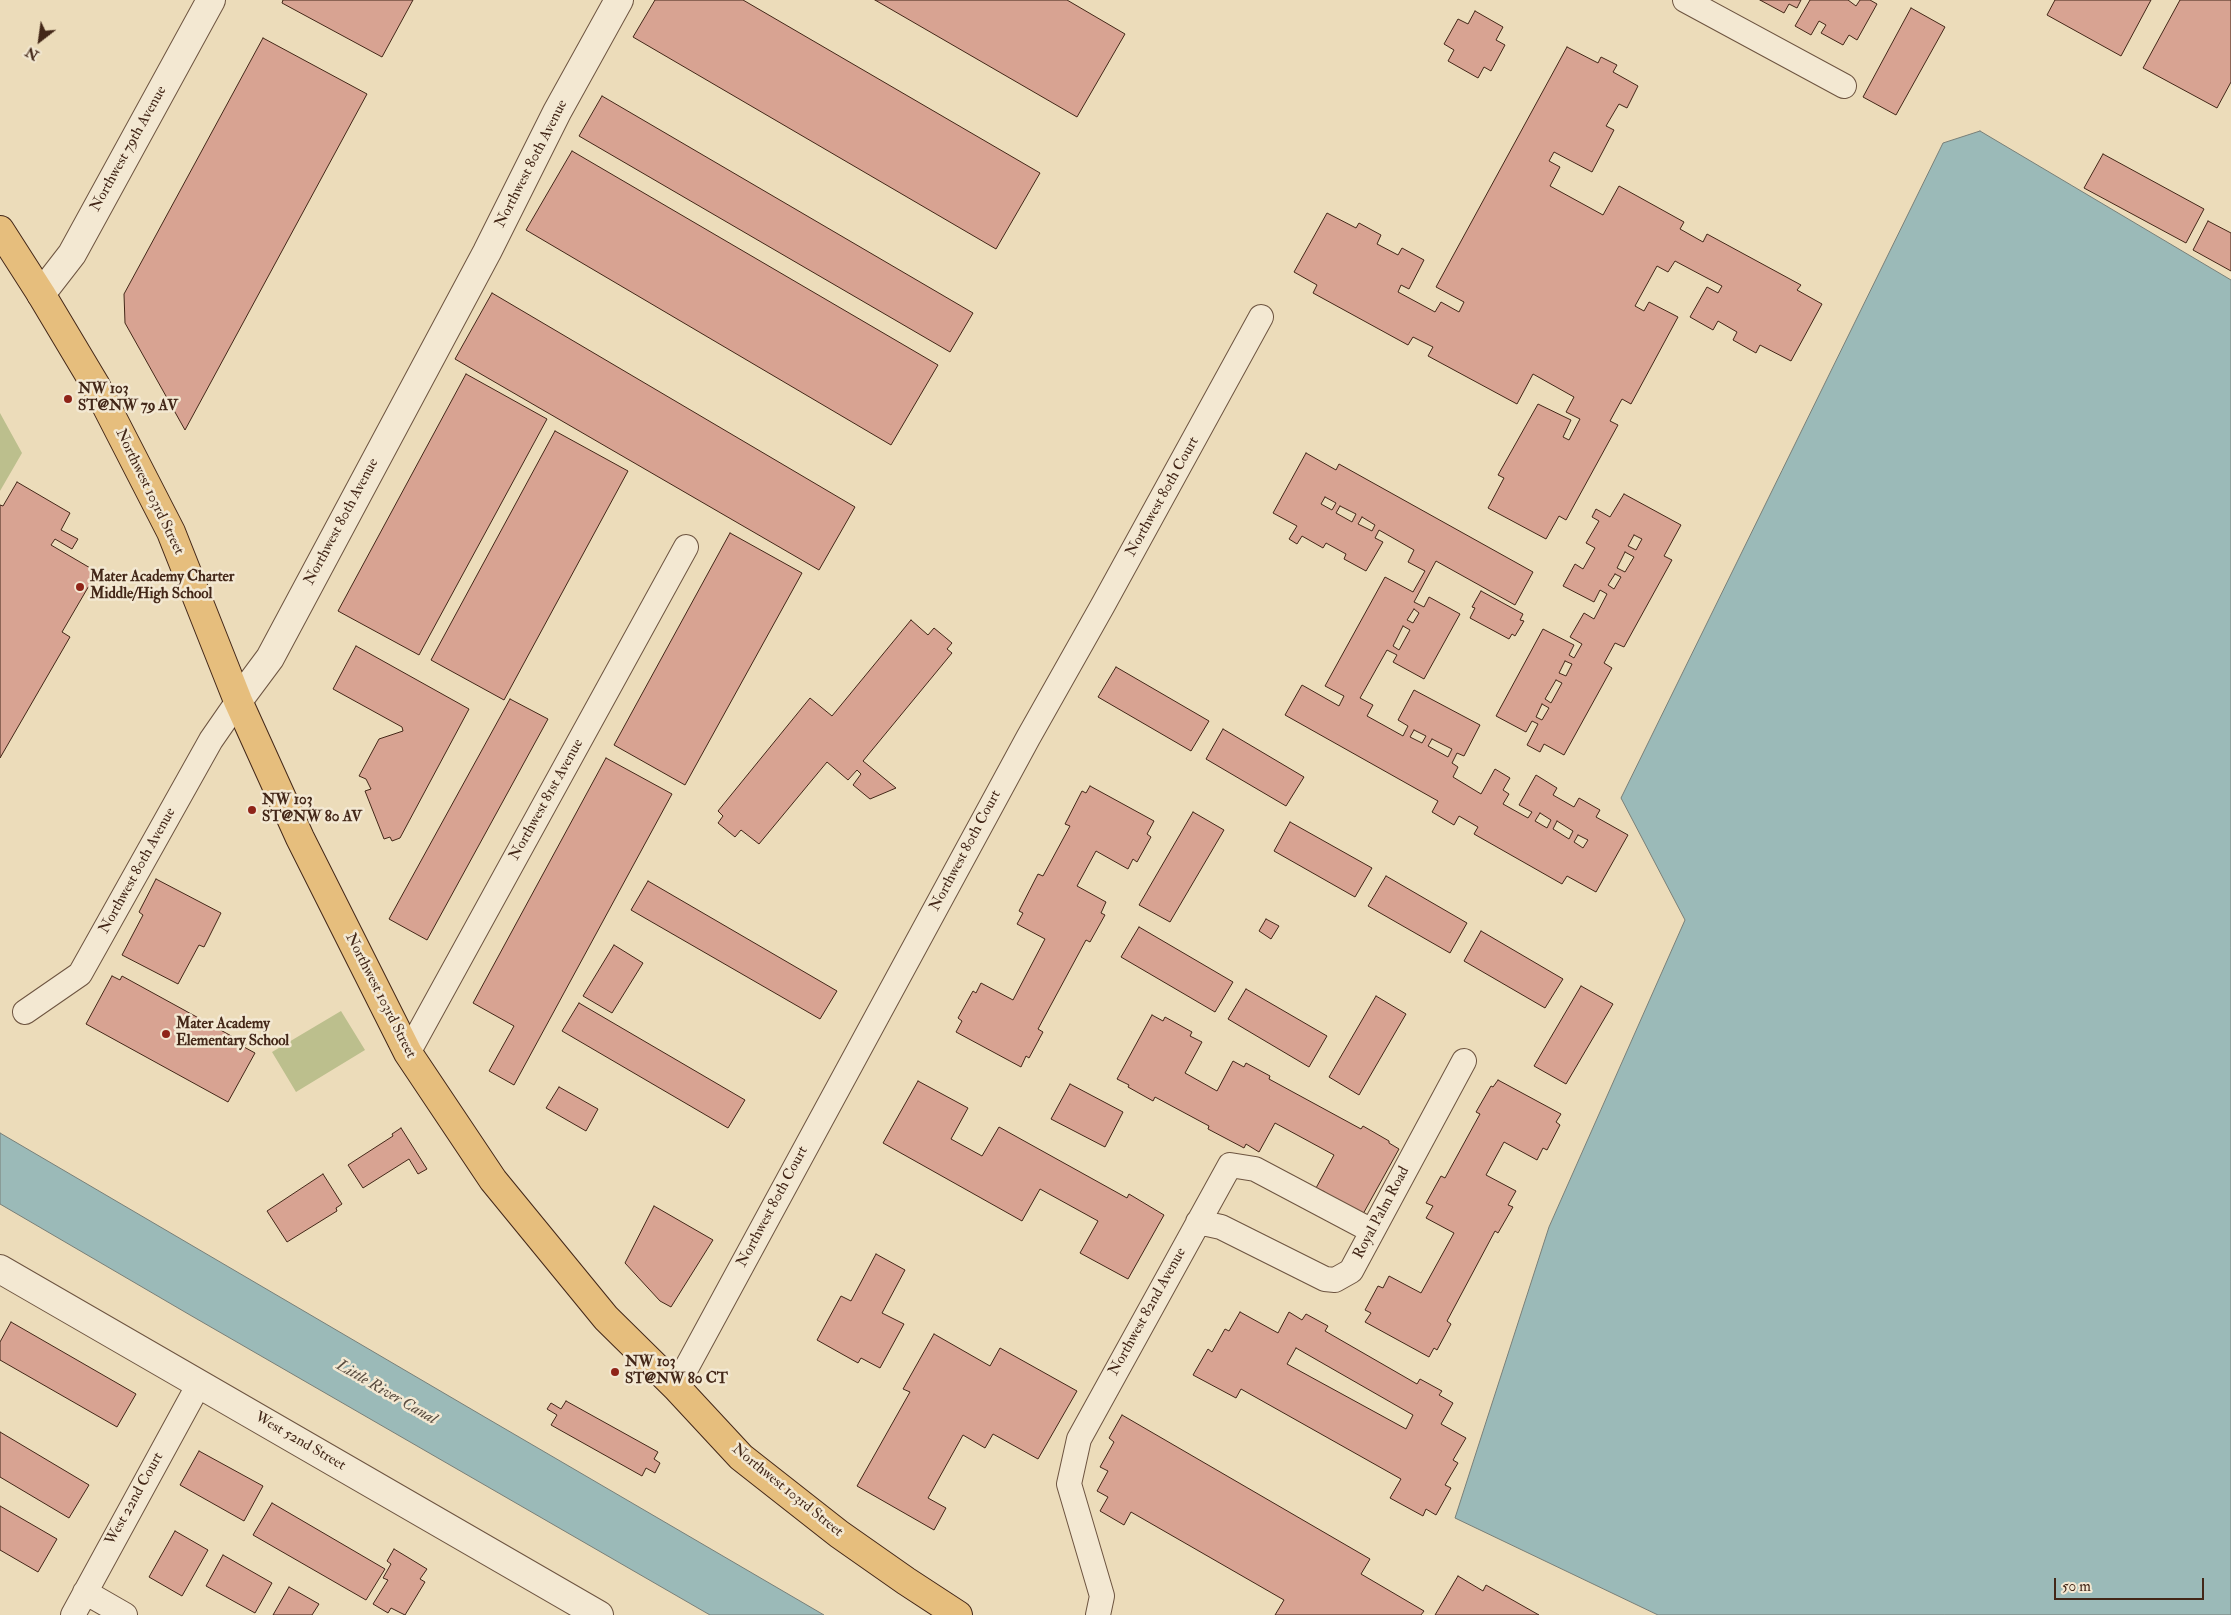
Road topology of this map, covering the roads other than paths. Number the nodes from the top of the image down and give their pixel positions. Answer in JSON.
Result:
{"nodes":[{"id":1,"x":211,"y":0,"type":"edge"},
{"id":2,"x":619,"y":0,"type":"edge"},
{"id":3,"x":1684,"y":0,"type":"edge"},
{"id":4,"x":1844,"y":86,"type":"dead end"},
{"id":5,"x":0,"y":230,"type":"edge"},
{"id":6,"x":41,"y":294,"type":"junction"},
{"id":7,"x":1261,"y":317,"type":"dead end"},
{"id":8,"x":686,"y":547,"type":"dead end"},
{"id":9,"x":238,"y":701,"type":"junction"},
{"id":10,"x":25,"y":1012,"type":"dead end"},
{"id":11,"x":408,"y":1053,"type":"junction"},
{"id":12,"x":1464,"y":1061,"type":"dead end"},
{"id":13,"x":1198,"y":1222,"type":"junction"},
{"id":14,"x":1372,"y":1231,"type":"junction"},
{"id":15,"x":0,"y":1270,"type":"edge"},
{"id":16,"x":199,"y":1384,"type":"junction"},
{"id":17,"x":676,"y":1387,"type":"junction"},
{"id":18,"x":85,"y":1592,"type":"junction"},
{"id":19,"x":73,"y":1615,"type":"edge"},
{"id":20,"x":125,"y":1615,"type":"edge"},
{"id":21,"x":599,"y":1615,"type":"edge"},
{"id":22,"x":958,"y":1615,"type":"edge"},
{"id":23,"x":1098,"y":1615,"type":"edge"}],
"edges":[{"from":1,"to":6,"type":"street","name":"Northwest 79th Avenue"},
{"from":2,"to":9,"type":"street","name":"Northwest 80th Avenue"},
{"from":3,"to":4,"type":"street"},
{"from":5,"to":6,"type":"main road","name":"Northwest 103rd Street"},
{"from":6,"to":9,"type":"main road","name":"Northwest 103rd Street"},
{"from":7,"to":17,"type":"street","name":"Northwest 80th Court"},
{"from":8,"to":11,"type":"street","name":"Northwest 81st Avenue"},
{"from":9,"to":10,"type":"street","name":"Northwest 80th Avenue"},
{"from":9,"to":11,"type":"main road","name":"Northwest 103rd Street"},
{"from":11,"to":17,"type":"main road","name":"Northwest 103rd Street"},
{"from":12,"to":14,"type":"street","name":"Royal Palm Road"},
{"from":13,"to":14,"type":"street","name":"Royal Palm Road"},
{"from":13,"to":14,"type":"street","name":"Northwest 82nd Avenue"},
{"from":13,"to":23,"type":"street","name":"Northwest 82nd Avenue"},
{"from":15,"to":16,"type":"street","name":"West 52nd Street"},
{"from":16,"to":18,"type":"street","name":"West 22nd Court"},
{"from":16,"to":21,"type":"street","name":"West 52nd Street"},
{"from":17,"to":22,"type":"main road","name":"Northwest 103rd Street"},
{"from":18,"to":19,"type":"street","name":"West 22nd Court"},
{"from":18,"to":20,"type":"street"}]}
